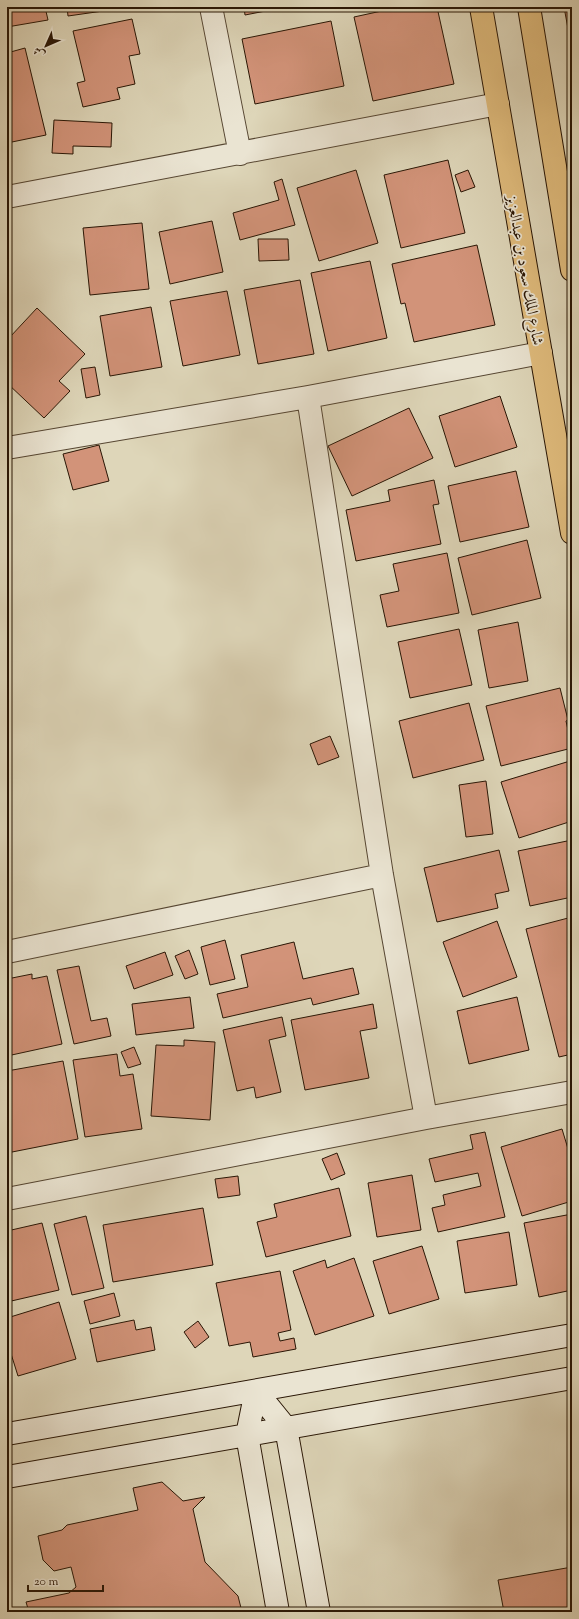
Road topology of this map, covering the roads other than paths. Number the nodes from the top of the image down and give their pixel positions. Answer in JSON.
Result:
{"nodes":[{"id":1,"x":211,"y":7,"type":"edge"},
{"id":2,"x":481,"y":7,"type":"edge"},
{"id":3,"x":529,"y":7,"type":"edge"},
{"id":4,"x":498,"y":104,"type":"junction"},
{"id":5,"x":240,"y":154,"type":"junction"},
{"id":6,"x":7,"y":197,"type":"edge"},
{"id":7,"x":572,"y":270,"type":"edge"},
{"id":8,"x":541,"y":353,"type":"junction"},
{"id":9,"x":308,"y":397,"type":"junction"},
{"id":10,"x":7,"y":448,"type":"edge"},
{"id":11,"x":572,"y":533,"type":"edge"},
{"id":12,"x":382,"y":875,"type":"junction"},
{"id":13,"x":7,"y":952,"type":"edge"},
{"id":14,"x":572,"y":1092,"type":"edge"},
{"id":15,"x":426,"y":1118,"type":"junction"},
{"id":16,"x":7,"y":1199,"type":"edge"},
{"id":17,"x":572,"y":1335,"type":"edge"},
{"id":18,"x":572,"y":1378,"type":"edge"},
{"id":19,"x":256,"y":1391,"type":"junction"},
{"id":20,"x":286,"y":1428,"type":"junction"},
{"id":21,"x":7,"y":1434,"type":"edge"},
{"id":22,"x":247,"y":1435,"type":"junction"},
{"id":23,"x":7,"y":1477,"type":"edge"},
{"id":24,"x":278,"y":1612,"type":"edge"},
{"id":25,"x":319,"y":1612,"type":"edge"}],
"edges":[{"from":1,"to":5,"type":"street"},
{"from":2,"to":4,"type":"main road","name":"شارع الملك سعود بن عبدالعزيز"},
{"from":3,"to":7,"type":"main road"},
{"from":4,"to":5,"type":"street"},
{"from":4,"to":8,"type":"main road","name":"شارع الملك سعود بن عبدالعزيز"},
{"from":5,"to":6,"type":"street"},
{"from":8,"to":9,"type":"street"},
{"from":8,"to":11,"type":"main road","name":"شارع الملك سعود بن عبدالعزيز"},
{"from":9,"to":10,"type":"street"},
{"from":9,"to":12,"type":"street"},
{"from":12,"to":13,"type":"street"},
{"from":12,"to":15,"type":"street"},
{"from":14,"to":15,"type":"street"},
{"from":15,"to":16,"type":"street"},
{"from":17,"to":19,"type":"street"},
{"from":18,"to":20,"type":"street"},
{"from":19,"to":20,"type":"street"},
{"from":19,"to":21,"type":"street"},
{"from":19,"to":22,"type":"street"},
{"from":20,"to":22,"type":"street"},
{"from":20,"to":25,"type":"street"},
{"from":22,"to":23,"type":"street"},
{"from":22,"to":24,"type":"street"}]}
